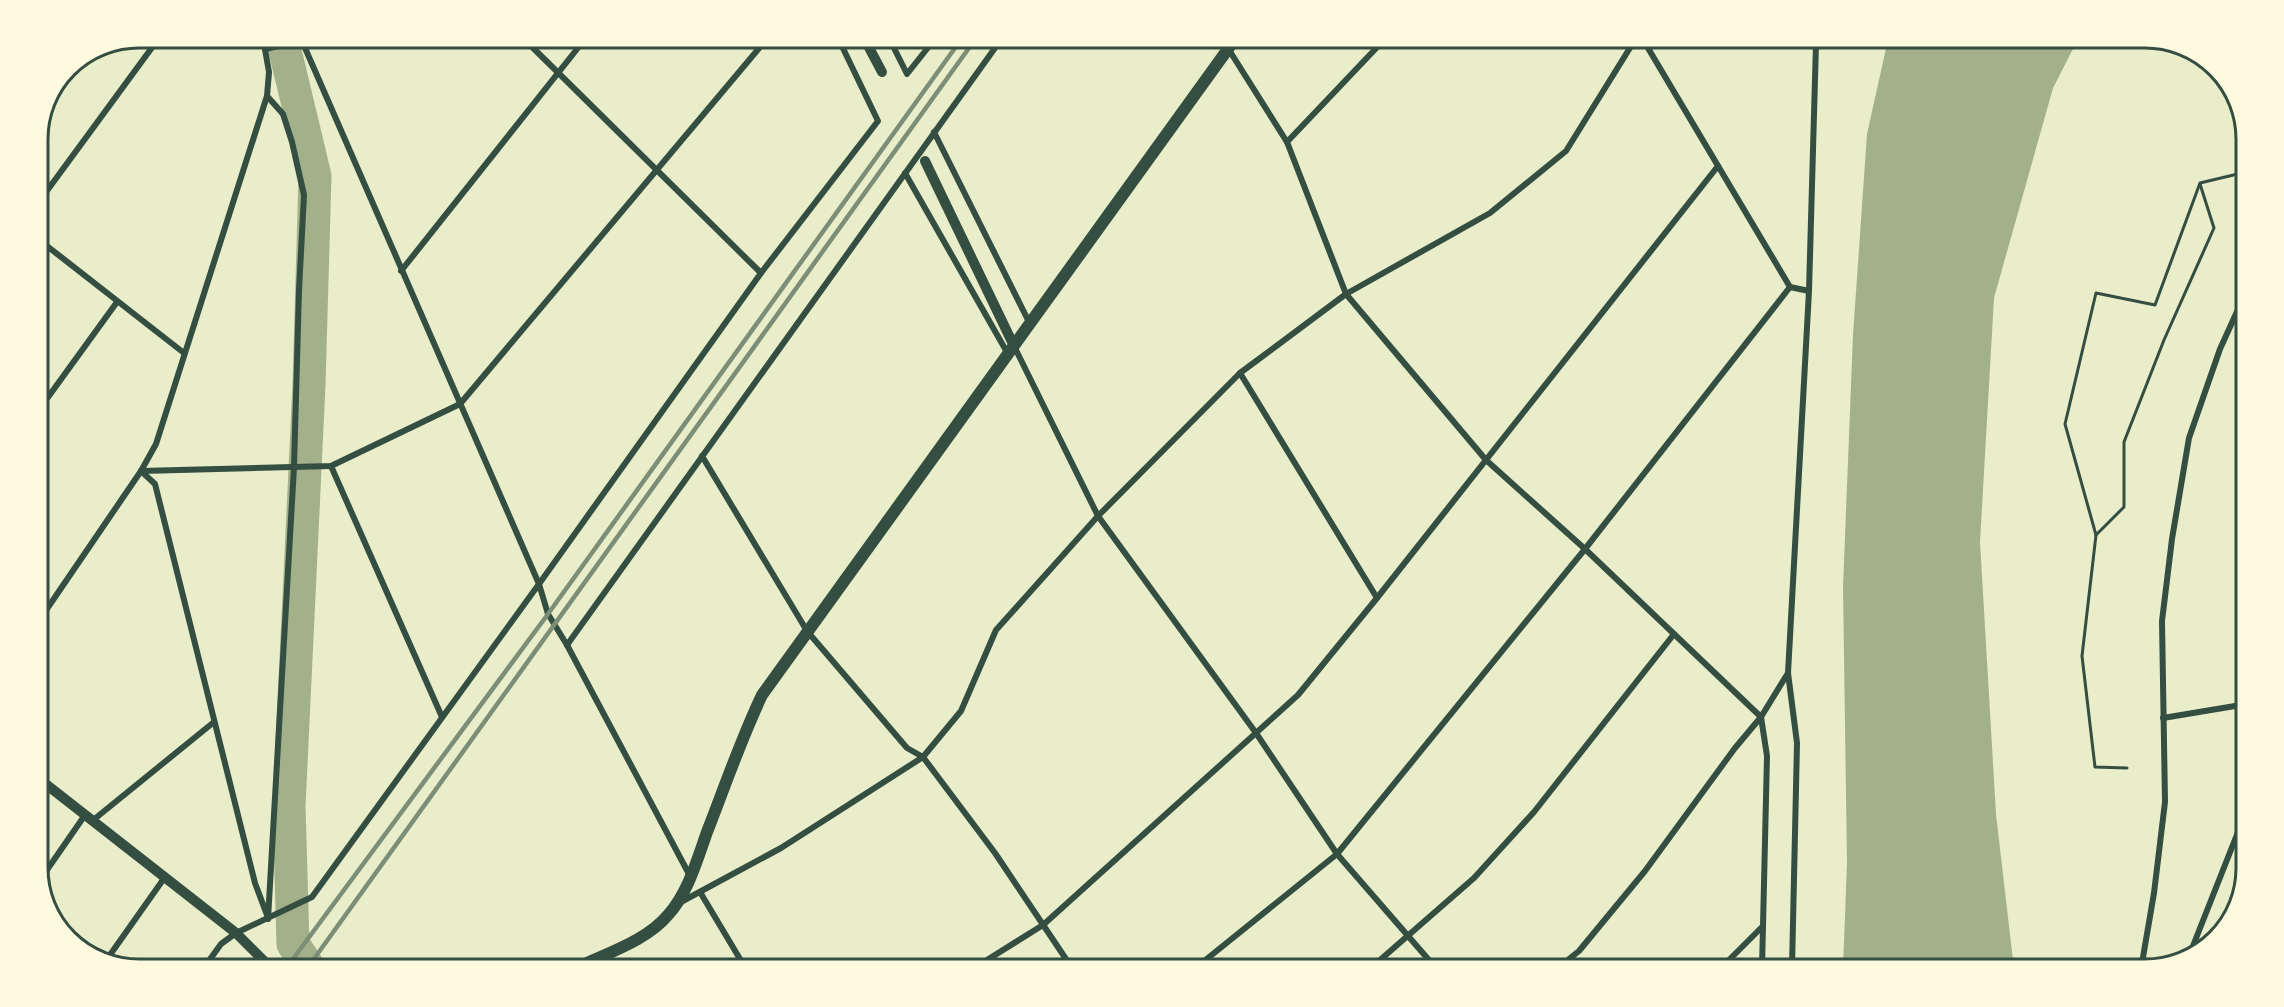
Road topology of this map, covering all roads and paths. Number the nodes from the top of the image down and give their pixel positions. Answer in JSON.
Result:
{"nodes":[{"id":1,"x":152,"y":48,"type":"edge"},
{"id":2,"x":269,"y":48,"type":"edge"},
{"id":3,"x":306,"y":48,"type":"edge"},
{"id":4,"x":533,"y":48,"type":"edge"},
{"id":5,"x":577,"y":48,"type":"edge"},
{"id":6,"x":759,"y":48,"type":"edge"},
{"id":7,"x":843,"y":48,"type":"edge"},
{"id":8,"x":869,"y":48,"type":"edge"},
{"id":9,"x":894,"y":48,"type":"edge"},
{"id":10,"x":928,"y":48,"type":"edge"},
{"id":11,"x":995,"y":48,"type":"edge"},
{"id":12,"x":1226,"y":48,"type":"edge"},
{"id":13,"x":1231,"y":48,"type":"edge"},
{"id":14,"x":1376,"y":48,"type":"edge"},
{"id":15,"x":1630,"y":48,"type":"edge"},
{"id":16,"x":1648,"y":48,"type":"edge"},
{"id":17,"x":1816,"y":48,"type":"edge"},
{"id":18,"x":265,"y":49,"type":"joint"},
{"id":19,"x":557,"y":72,"type":"junction"},
{"id":20,"x":882,"y":72,"type":"dead end"},
{"id":21,"x":267,"y":96,"type":"junction"},
{"id":22,"x":934,"y":132,"type":"junction"},
{"id":23,"x":1287,"y":142,"type":"junction"},
{"id":24,"x":925,"y":161,"type":"dead end"},
{"id":25,"x":1718,"y":166,"type":"junction"},
{"id":26,"x":657,"y":170,"type":"junction"},
{"id":27,"x":905,"y":173,"type":"junction"},
{"id":28,"x":2236,"y":174,"type":"edge"},
{"id":29,"x":2200,"y":183,"type":"junction"},
{"id":30,"x":48,"y":189,"type":"edge"},
{"id":31,"x":48,"y":247,"type":"edge"},
{"id":32,"x":401,"y":271,"type":"junction"},
{"id":33,"x":761,"y":273,"type":"junction"},
{"id":34,"x":1790,"y":287,"type":"junction"},
{"id":35,"x":1809,"y":291,"type":"junction"},
{"id":36,"x":1346,"y":294,"type":"junction"},
{"id":37,"x":117,"y":302,"type":"junction"},
{"id":38,"x":2236,"y":314,"type":"edge"},
{"id":39,"x":1030,"y":324,"type":"junction"},
{"id":40,"x":1011,"y":350,"type":"junction"},
{"id":41,"x":184,"y":353,"type":"junction"},
{"id":42,"x":1240,"y":374,"type":"junction"},
{"id":43,"x":48,"y":397,"type":"edge"},
{"id":44,"x":460,"y":404,"type":"junction"},
{"id":45,"x":702,"y":456,"type":"junction"},
{"id":46,"x":1486,"y":460,"type":"junction"},
{"id":47,"x":331,"y":466,"type":"junction"},
{"id":48,"x":294,"y":467,"type":"junction"},
{"id":49,"x":141,"y":471,"type":"junction"},
{"id":50,"x":1098,"y":516,"type":"junction"},
{"id":51,"x":2097,"y":535,"type":"junction"},
{"id":52,"x":1585,"y":549,"type":"junction"},
{"id":53,"x":539,"y":584,"type":"junction"},
{"id":54,"x":1377,"y":598,"type":"junction"},
{"id":55,"x":48,"y":607,"type":"edge"},
{"id":56,"x":807,"y":631,"type":"junction"},
{"id":57,"x":1674,"y":634,"type":"junction"},
{"id":58,"x":567,"y":645,"type":"junction"},
{"id":59,"x":1788,"y":673,"type":"junction"},
{"id":60,"x":2236,"y":706,"type":"edge"},
{"id":61,"x":442,"y":717,"type":"junction"},
{"id":62,"x":1761,"y":717,"type":"junction"},
{"id":63,"x":2163,"y":718,"type":"junction"},
{"id":64,"x":214,"y":722,"type":"junction"},
{"id":65,"x":1256,"y":733,"type":"junction"},
{"id":66,"x":923,"y":757,"type":"junction"},
{"id":67,"x":2127,"y":768,"type":"dead end"},
{"id":68,"x":48,"y":786,"type":"edge"},
{"id":69,"x":89,"y":818,"type":"junction"},
{"id":70,"x":2236,"y":836,"type":"edge"},
{"id":71,"x":1337,"y":854,"type":"junction"},
{"id":72,"x":48,"y":870,"type":"edge"},
{"id":73,"x":165,"y":877,"type":"junction"},
{"id":74,"x":691,"y":877,"type":"junction"},
{"id":75,"x":700,"y":892,"type":"junction"},
{"id":76,"x":675,"y":905,"type":"junction"},
{"id":77,"x":268,"y":919,"type":"junction"},
{"id":78,"x":1043,"y":925,"type":"junction"},
{"id":79,"x":1762,"y":927,"type":"junction"},
{"id":80,"x":236,"y":933,"type":"junction"},
{"id":81,"x":1409,"y":937,"type":"junction"},
{"id":82,"x":2193,"y":945,"type":"edge"},
{"id":83,"x":111,"y":954,"type":"edge"},
{"id":84,"x":210,"y":959,"type":"edge"},
{"id":85,"x":262,"y":959,"type":"edge"},
{"id":86,"x":596,"y":959,"type":"edge"},
{"id":87,"x":740,"y":959,"type":"edge"},
{"id":88,"x":989,"y":959,"type":"edge"},
{"id":89,"x":1066,"y":959,"type":"edge"},
{"id":90,"x":1207,"y":959,"type":"edge"},
{"id":91,"x":1382,"y":959,"type":"edge"},
{"id":92,"x":1428,"y":959,"type":"edge"},
{"id":93,"x":1569,"y":959,"type":"edge"},
{"id":94,"x":1730,"y":959,"type":"edge"},
{"id":95,"x":1762,"y":959,"type":"edge"},
{"id":96,"x":1792,"y":959,"type":"edge"},
{"id":97,"x":2143,"y":959,"type":"edge"}],
"edges":[{"from":1,"to":30,"type":"street"},
{"from":2,"to":18,"type":"street"},
{"from":3,"to":32,"type":"street"},
{"from":4,"to":19,"type":"street"},
{"from":5,"to":19,"type":"street"},
{"from":6,"to":26,"type":"street"},
{"from":7,"to":33,"type":"street"},
{"from":8,"to":20,"type":"street"},
{"from":9,"to":10,"type":"street"},
{"from":11,"to":22,"type":"street"},
{"from":12,"to":39,"type":"main road"},
{"from":13,"to":23,"type":"street"},
{"from":14,"to":23,"type":"street"},
{"from":15,"to":36,"type":"street"},
{"from":16,"to":25,"type":"street"},
{"from":17,"to":35,"type":"street"},
{"from":18,"to":21,"type":"street"},
{"from":19,"to":26,"type":"street"},
{"from":19,"to":32,"type":"street"},
{"from":21,"to":41,"type":"street"},
{"from":21,"to":48,"type":"street"},
{"from":22,"to":27,"type":"street"},
{"from":22,"to":39,"type":"street"},
{"from":23,"to":36,"type":"street"},
{"from":24,"to":40,"type":"street"},
{"from":25,"to":34,"type":"street"},
{"from":25,"to":46,"type":"street"},
{"from":26,"to":33,"type":"street"},
{"from":26,"to":44,"type":"street"},
{"from":27,"to":40,"type":"street"},
{"from":27,"to":45,"type":"street"},
{"from":28,"to":29,"type":"path"},
{"from":29,"to":51,"type":"path"},
{"from":29,"to":51,"type":"path"},
{"from":31,"to":37,"type":"street"},
{"from":32,"to":44,"type":"street"},
{"from":33,"to":53,"type":"street"},
{"from":34,"to":35,"type":"street"},
{"from":34,"to":52,"type":"street"},
{"from":35,"to":59,"type":"street"},
{"from":36,"to":42,"type":"street"},
{"from":36,"to":46,"type":"street"},
{"from":37,"to":41,"type":"street"},
{"from":37,"to":43,"type":"street"},
{"from":38,"to":63,"type":"street"},
{"from":39,"to":40,"type":"main road"},
{"from":40,"to":50,"type":"street"},
{"from":40,"to":56,"type":"main road"},
{"from":41,"to":49,"type":"street"},
{"from":42,"to":50,"type":"street"},
{"from":42,"to":54,"type":"street"},
{"from":44,"to":47,"type":"street"},
{"from":44,"to":53,"type":"street"},
{"from":45,"to":56,"type":"street"},
{"from":45,"to":58,"type":"street"},
{"from":46,"to":52,"type":"street"},
{"from":46,"to":54,"type":"street"},
{"from":47,"to":48,"type":"street"},
{"from":47,"to":61,"type":"street"},
{"from":48,"to":49,"type":"street"},
{"from":48,"to":77,"type":"street"},
{"from":49,"to":55,"type":"street"},
{"from":49,"to":64,"type":"street"},
{"from":50,"to":65,"type":"street"},
{"from":50,"to":66,"type":"street"},
{"from":51,"to":67,"type":"path"},
{"from":52,"to":57,"type":"street"},
{"from":52,"to":71,"type":"street"},
{"from":53,"to":58,"type":"street"},
{"from":53,"to":61,"type":"street"},
{"from":54,"to":65,"type":"street"},
{"from":56,"to":66,"type":"street"},
{"from":56,"to":74,"type":"main road"},
{"from":57,"to":62,"type":"street"},
{"from":57,"to":81,"type":"street"},
{"from":58,"to":74,"type":"street"},
{"from":59,"to":62,"type":"street"},
{"from":59,"to":96,"type":"street"},
{"from":60,"to":63,"type":"street"},
{"from":61,"to":77,"type":"street"},
{"from":62,"to":79,"type":"street"},
{"from":62,"to":93,"type":"street"},
{"from":63,"to":97,"type":"street"},
{"from":64,"to":69,"type":"street"},
{"from":64,"to":77,"type":"street"},
{"from":65,"to":71,"type":"street"},
{"from":65,"to":78,"type":"street"},
{"from":66,"to":75,"type":"street"},
{"from":66,"to":78,"type":"street"},
{"from":68,"to":69,"type":"street"},
{"from":69,"to":72,"type":"street"},
{"from":69,"to":73,"type":"street"},
{"from":70,"to":82,"type":"street"},
{"from":71,"to":81,"type":"street"},
{"from":71,"to":90,"type":"street"},
{"from":73,"to":80,"type":"street"},
{"from":73,"to":83,"type":"street"},
{"from":74,"to":76,"type":"main road"},
{"from":75,"to":76,"type":"street"},
{"from":75,"to":87,"type":"street"},
{"from":76,"to":86,"type":"main road"},
{"from":77,"to":80,"type":"street"},
{"from":78,"to":88,"type":"street"},
{"from":78,"to":89,"type":"street"},
{"from":79,"to":94,"type":"street"},
{"from":79,"to":95,"type":"street"},
{"from":80,"to":84,"type":"street"},
{"from":80,"to":85,"type":"street"},
{"from":81,"to":91,"type":"street"},
{"from":81,"to":92,"type":"street"}]}
